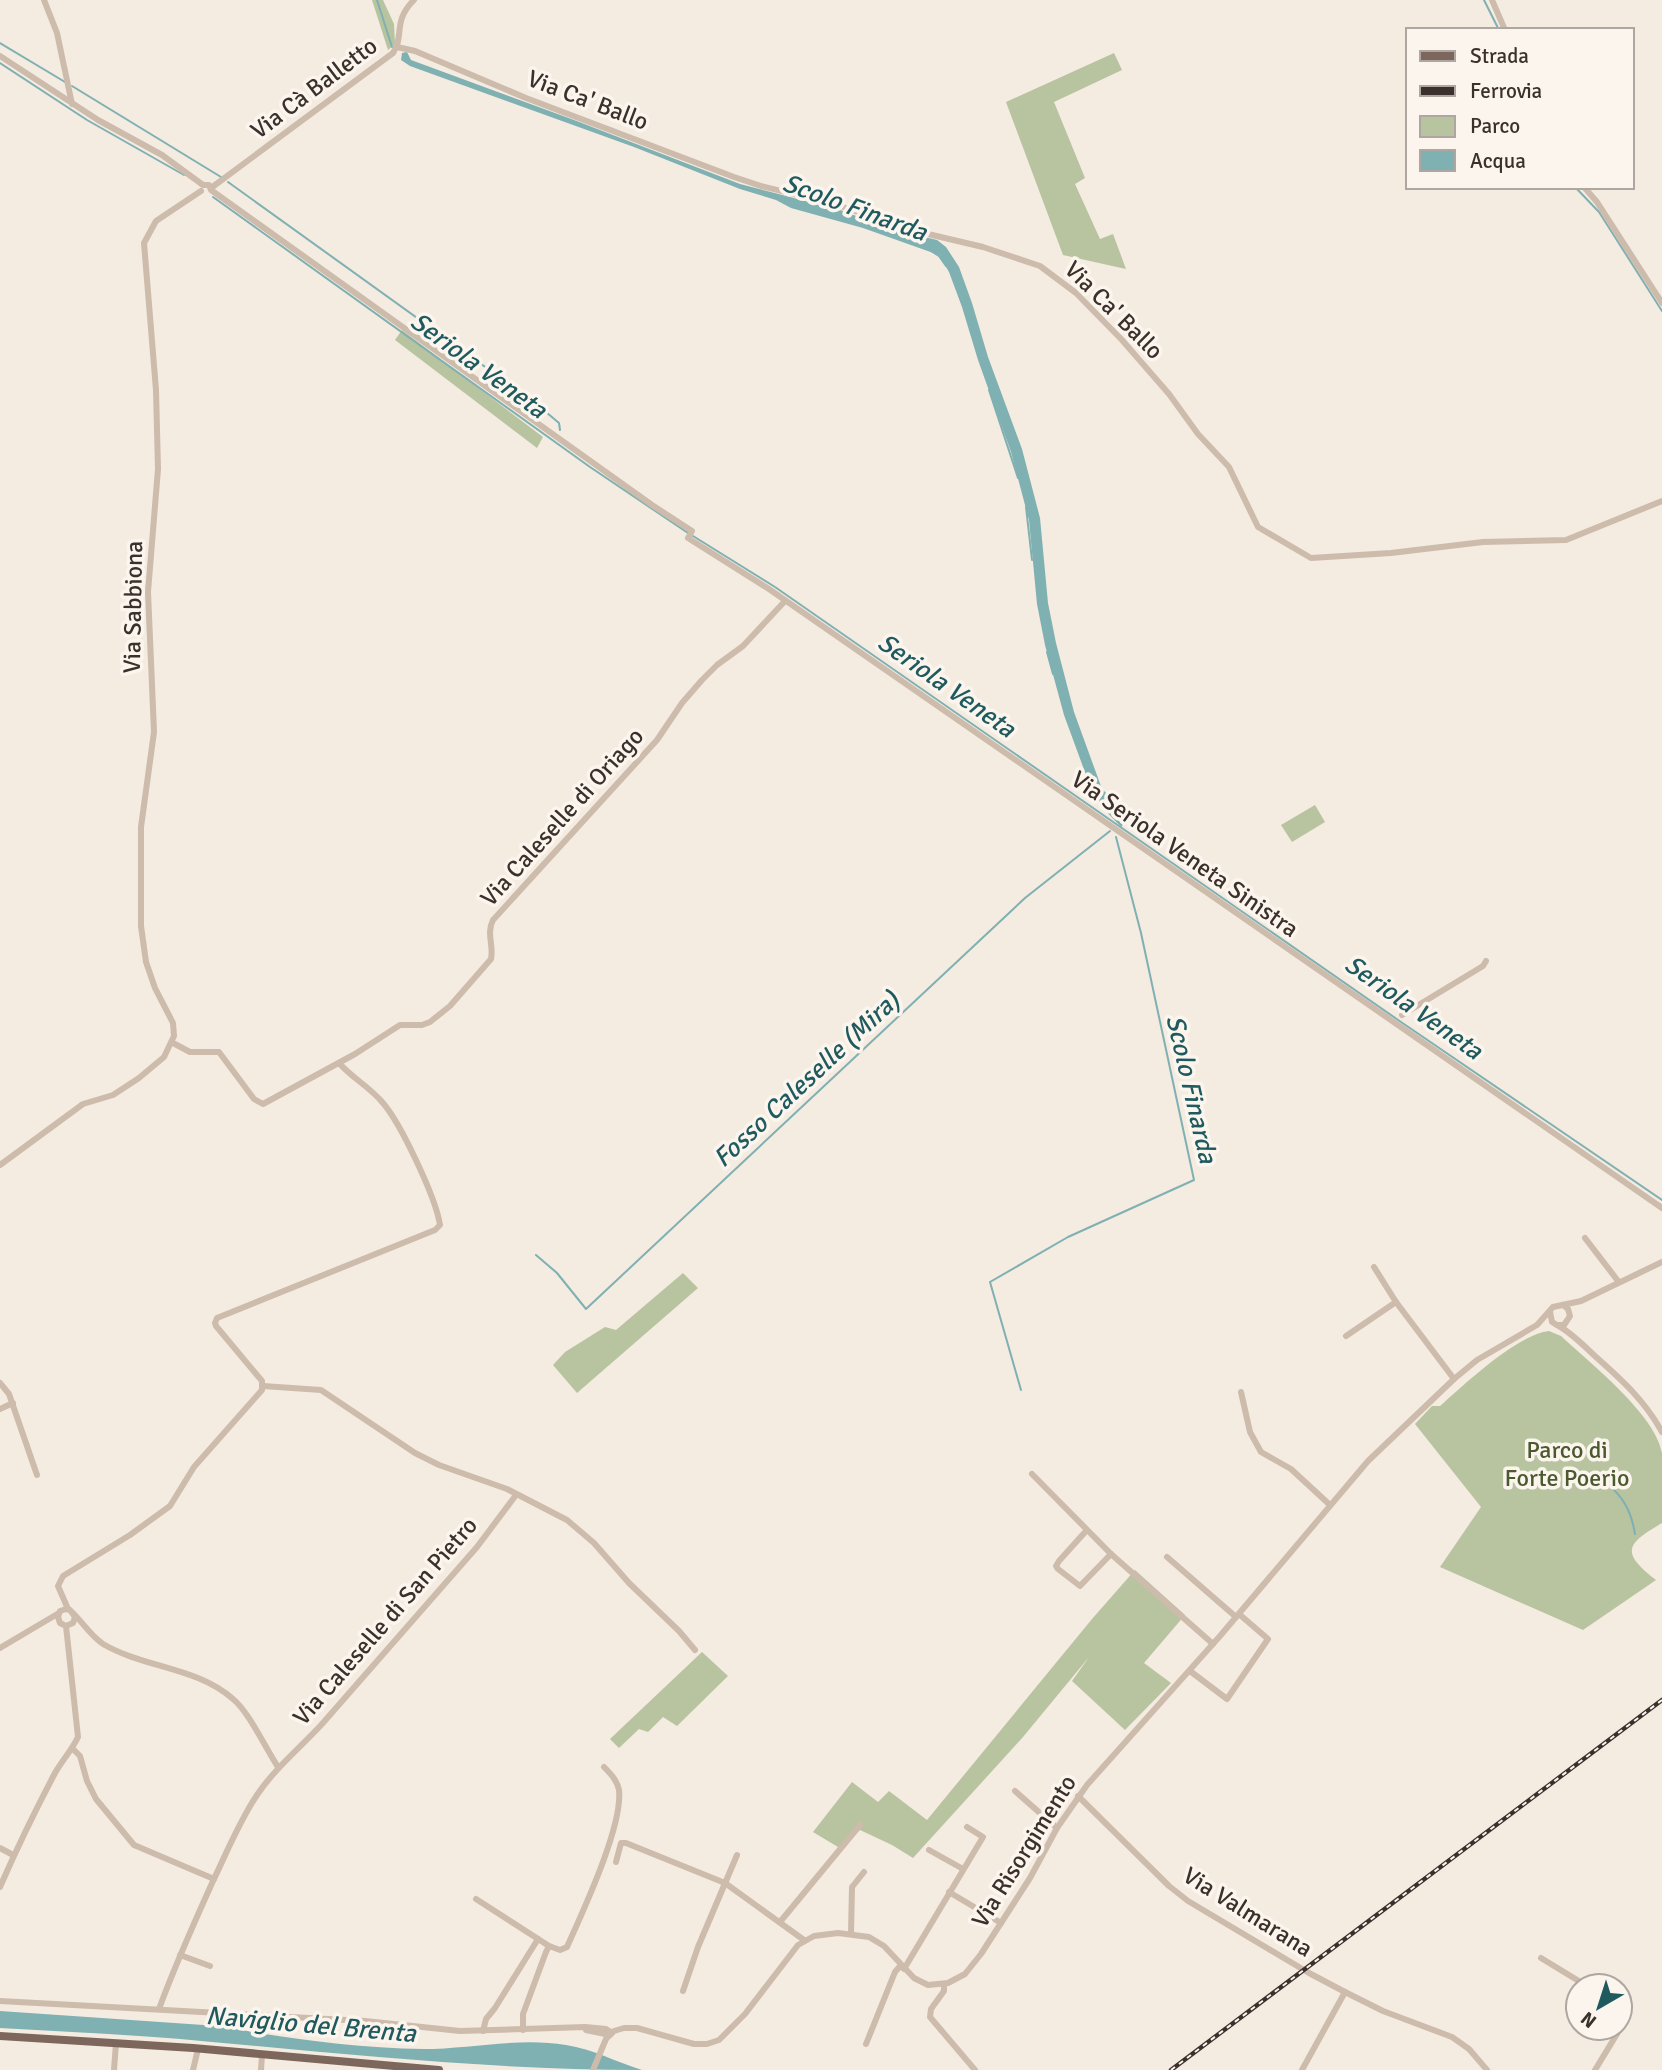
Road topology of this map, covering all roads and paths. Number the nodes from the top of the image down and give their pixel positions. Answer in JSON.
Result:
{"nodes":[{"id":1,"x":44,"y":0,"type":"edge"},
{"id":2,"x":414,"y":0,"type":"edge"},
{"id":3,"x":1492,"y":0,"type":"edge"},
{"id":4,"x":1504,"y":28,"type":"edge"},
{"id":5,"x":397,"y":47,"type":"junction"},
{"id":6,"x":0,"y":57,"type":"edge"},
{"id":7,"x":72,"y":104,"type":"junction"},
{"id":8,"x":206,"y":189,"type":"junction"},
{"id":9,"x":1586,"y":189,"type":"edge"},
{"id":10,"x":1662,"y":303,"type":"edge"},
{"id":11,"x":1662,"y":501,"type":"edge"},
{"id":12,"x":785,"y":601,"type":"junction"},
{"id":13,"x":1486,"y":961,"type":"dead end"},
{"id":14,"x":1402,"y":1015,"type":"dead end"},
{"id":15,"x":173,"y":1043,"type":"junction"},
{"id":16,"x":339,"y":1063,"type":"junction"},
{"id":17,"x":0,"y":1165,"type":"edge"},
{"id":18,"x":1662,"y":1208,"type":"edge"},
{"id":19,"x":1585,"y":1238,"type":"dead end"},
{"id":20,"x":1662,"y":1262,"type":"edge"},
{"id":21,"x":1374,"y":1267,"type":"dead end"},
{"id":22,"x":1618,"y":1282,"type":"junction"},
{"id":23,"x":1581,"y":1301,"type":"junction"},
{"id":24,"x":1396,"y":1302,"type":"junction"},
{"id":25,"x":1563,"y":1305,"type":"junction"},
{"id":26,"x":1550,"y":1312,"type":"junction"},
{"id":27,"x":1570,"y":1317,"type":"junction"},
{"id":28,"x":1537,"y":1325,"type":"junction"},
{"id":29,"x":1556,"y":1325,"type":"junction"},
{"id":30,"x":1346,"y":1336,"type":"dead end"},
{"id":31,"x":1575,"y":1337,"type":"junction"},
{"id":32,"x":1454,"y":1379,"type":"junction"},
{"id":33,"x":0,"y":1383,"type":"edge"},
{"id":34,"x":263,"y":1387,"type":"junction"},
{"id":35,"x":1241,"y":1392,"type":"dead end"},
{"id":36,"x":13,"y":1404,"type":"junction"},
{"id":37,"x":0,"y":1409,"type":"edge"},
{"id":38,"x":1662,"y":1432,"type":"edge"},
{"id":39,"x":1032,"y":1474,"type":"dead end"},
{"id":40,"x":37,"y":1475,"type":"dead end"},
{"id":41,"x":516,"y":1495,"type":"junction"},
{"id":42,"x":1330,"y":1505,"type":"junction"},
{"id":43,"x":1086,"y":1531,"type":"junction"},
{"id":44,"x":1111,"y":1554,"type":"junction"},
{"id":45,"x":1167,"y":1558,"type":"dead end"},
{"id":46,"x":70,"y":1610,"type":"junction"},
{"id":47,"x":59,"y":1613,"type":"junction"},
{"id":48,"x":1237,"y":1615,"type":"junction"},
{"id":49,"x":66,"y":1626,"type":"junction"},
{"id":50,"x":1213,"y":1644,"type":"junction"},
{"id":51,"x":0,"y":1648,"type":"edge"},
{"id":52,"x":695,"y":1650,"type":"dead end"},
{"id":53,"x":1190,"y":1671,"type":"junction"},
{"id":54,"x":73,"y":1749,"type":"junction"},
{"id":55,"x":278,"y":1767,"type":"junction"},
{"id":56,"x":604,"y":1767,"type":"dead end"},
{"id":57,"x":1014,"y":1791,"type":"dead end"},
{"id":58,"x":1078,"y":1796,"type":"junction"},
{"id":59,"x":860,"y":1825,"type":"dead end"},
{"id":60,"x":967,"y":1827,"type":"dead end"},
{"id":61,"x":1057,"y":1828,"type":"junction"},
{"id":62,"x":0,"y":1848,"type":"edge"},
{"id":63,"x":929,"y":1850,"type":"dead end"},
{"id":64,"x":13,"y":1855,"type":"junction"},
{"id":65,"x":737,"y":1855,"type":"dead end"},
{"id":66,"x":616,"y":1862,"type":"dead end"},
{"id":67,"x":963,"y":1869,"type":"junction"},
{"id":68,"x":863,"y":1872,"type":"dead end"},
{"id":69,"x":214,"y":1879,"type":"junction"},
{"id":70,"x":725,"y":1883,"type":"junction"},
{"id":71,"x":0,"y":1887,"type":"edge"},
{"id":72,"x":949,"y":1892,"type":"junction"},
{"id":73,"x":476,"y":1899,"type":"dead end"},
{"id":74,"x":780,"y":1922,"type":"junction"},
{"id":75,"x":1001,"y":1923,"type":"junction"},
{"id":76,"x":851,"y":1933,"type":"junction"},
{"id":77,"x":538,"y":1939,"type":"junction"},
{"id":78,"x":804,"y":1940,"type":"junction"},
{"id":79,"x":549,"y":1946,"type":"junction"},
{"id":80,"x":180,"y":1955,"type":"junction"},
{"id":81,"x":1541,"y":1958,"type":"dead end"},
{"id":82,"x":210,"y":1966,"type":"dead end"},
{"id":83,"x":902,"y":1967,"type":"junction"},
{"id":84,"x":1564,"y":1972,"type":"edge"},
{"id":85,"x":944,"y":1984,"type":"junction"},
{"id":86,"x":683,"y":1991,"type":"dead end"},
{"id":87,"x":1345,"y":1992,"type":"junction"},
{"id":88,"x":0,"y":2001,"type":"edge"},
{"id":89,"x":159,"y":2009,"type":"junction"},
{"id":90,"x":578,"y":2028,"type":"junction"},
{"id":91,"x":523,"y":2030,"type":"junction"},
{"id":92,"x":483,"y":2031,"type":"junction"},
{"id":93,"x":611,"y":2034,"type":"junction"},
{"id":94,"x":0,"y":2036,"type":"edge"},
{"id":95,"x":1612,"y":2042,"type":"edge"},
{"id":96,"x":116,"y":2043,"type":"junction"},
{"id":97,"x":866,"y":2044,"type":"dead end"},
{"id":98,"x":198,"y":2049,"type":"junction"},
{"id":99,"x":600,"y":2049,"type":"junction"},
{"id":100,"x":262,"y":2055,"type":"junction"},
{"id":101,"x":114,"y":2070,"type":"edge"},
{"id":102,"x":193,"y":2070,"type":"edge"},
{"id":103,"x":261,"y":2070,"type":"edge"},
{"id":104,"x":439,"y":2070,"type":"edge"},
{"id":105,"x":593,"y":2070,"type":"edge"},
{"id":106,"x":975,"y":2070,"type":"edge"},
{"id":107,"x":1302,"y":2070,"type":"edge"},
{"id":108,"x":1487,"y":2070,"type":"edge"},
{"id":109,"x":1595,"y":2070,"type":"edge"}],
"edges":[{"from":1,"to":7,"type":"street"},
{"from":2,"to":5,"type":"street","name":"Via Cà Balletto"},
{"from":3,"to":4,"type":"street"},
{"from":5,"to":8,"type":"street","name":"Via Cà Balletto"},
{"from":5,"to":11,"type":"street","name":"Via Ca' Ballo"},
{"from":6,"to":7,"type":"street","name":"Via Seriola Veneta Sinistra"},
{"from":7,"to":8,"type":"street","name":"Via Seriola Veneta Sinistra"},
{"from":8,"to":12,"type":"street","name":"Via Seriola Veneta Sinistra"},
{"from":8,"to":15,"type":"street","name":"Via Sabbiona"},
{"from":9,"to":10,"type":"street"},
{"from":12,"to":16,"type":"street","name":"Via Caleselle di Oriago"},
{"from":12,"to":18,"type":"street","name":"Via Seriola Veneta Sinistra"},
{"from":13,"to":14,"type":"street"},
{"from":15,"to":16,"type":"street"},
{"from":15,"to":17,"type":"street"},
{"from":16,"to":34,"type":"street"},
{"from":19,"to":22,"type":"street"},
{"from":20,"to":22,"type":"street","name":"Via Risorgimento"},
{"from":21,"to":24,"type":"street"},
{"from":22,"to":23,"type":"street","name":"Via Risorgimento"},
{"from":23,"to":25,"type":"street","name":"Via Risorgimento"},
{"from":23,"to":27,"type":"street","name":"Via Risorgimento"},
{"from":24,"to":30,"type":"street"},
{"from":24,"to":32,"type":"street"},
{"from":25,"to":26,"type":"street","name":"Via Risorgimento"},
{"from":25,"to":27,"type":"street"},
{"from":26,"to":28,"type":"street","name":"Via Risorgimento"},
{"from":26,"to":29,"type":"street"},
{"from":27,"to":29,"type":"street","name":"Via Risorgimento"},
{"from":27,"to":31,"type":"street"},
{"from":28,"to":29,"type":"street","name":"Via Risorgimento"},
{"from":28,"to":32,"type":"street","name":"Via Risorgimento"},
{"from":29,"to":31,"type":"street"},
{"from":31,"to":38,"type":"street"},
{"from":32,"to":42,"type":"street","name":"Via Risorgimento"},
{"from":33,"to":36,"type":"street"},
{"from":34,"to":41,"type":"street","name":"Via Caleselle di San Pietro"},
{"from":34,"to":46,"type":"street"},
{"from":35,"to":42,"type":"street"},
{"from":36,"to":37,"type":"street"},
{"from":36,"to":40,"type":"street"},
{"from":39,"to":43,"type":"street"},
{"from":41,"to":52,"type":"street","name":"Via Caleselle di San Pietro"},
{"from":41,"to":55,"type":"street","name":"Via Caleselle di San Pietro"},
{"from":42,"to":48,"type":"street","name":"Via Risorgimento"},
{"from":43,"to":44,"type":"street"},
{"from":43,"to":44,"type":"street"},
{"from":44,"to":50,"type":"street"},
{"from":45,"to":48,"type":"street"},
{"from":46,"to":47,"type":"street"},
{"from":46,"to":49,"type":"street"},
{"from":46,"to":55,"type":"street"},
{"from":47,"to":49,"type":"street"},
{"from":47,"to":51,"type":"street"},
{"from":48,"to":50,"type":"street","name":"Via Risorgimento"},
{"from":48,"to":53,"type":"street"},
{"from":49,"to":54,"type":"street"},
{"from":50,"to":53,"type":"street","name":"Via Risorgimento"},
{"from":53,"to":58,"type":"street","name":"Via Risorgimento"},
{"from":54,"to":64,"type":"street"},
{"from":54,"to":69,"type":"street"},
{"from":55,"to":69,"type":"street","name":"Via Caleselle di San Pietro"},
{"from":56,"to":79,"type":"street"},
{"from":57,"to":61,"type":"street"},
{"from":58,"to":61,"type":"street","name":"Via Risorgimento"},
{"from":58,"to":87,"type":"street","name":"Via Valmarana"},
{"from":59,"to":74,"type":"street"},
{"from":60,"to":67,"type":"street"},
{"from":61,"to":75,"type":"street","name":"Via Risorgimento"},
{"from":62,"to":64,"type":"street"},
{"from":63,"to":67,"type":"street"},
{"from":64,"to":71,"type":"street"},
{"from":65,"to":70,"type":"street"},
{"from":66,"to":70,"type":"street"},
{"from":67,"to":72,"type":"street"},
{"from":68,"to":76,"type":"street"},
{"from":69,"to":80,"type":"street","name":"Via Caleselle di San Pietro"},
{"from":70,"to":74,"type":"street"},
{"from":70,"to":86,"type":"street"},
{"from":72,"to":75,"type":"street"},
{"from":72,"to":83,"type":"street"},
{"from":73,"to":77,"type":"street"},
{"from":74,"to":78,"type":"street"},
{"from":75,"to":85,"type":"street","name":"Via Risorgimento"},
{"from":76,"to":78,"type":"street"},
{"from":76,"to":83,"type":"street"},
{"from":77,"to":79,"type":"street"},
{"from":77,"to":92,"type":"street"},
{"from":78,"to":93,"type":"street"},
{"from":79,"to":91,"type":"street"},
{"from":80,"to":82,"type":"street"},
{"from":80,"to":89,"type":"street","name":"Via Caleselle di San Pietro"},
{"from":81,"to":84,"type":"street"},
{"from":83,"to":85,"type":"street"},
{"from":83,"to":97,"type":"street"},
{"from":85,"to":106,"type":"street"},
{"from":87,"to":107,"type":"street"},
{"from":87,"to":108,"type":"street","name":"Via Valmarana"},
{"from":88,"to":89,"type":"street"},
{"from":89,"to":92,"type":"street"},
{"from":90,"to":91,"type":"street"},
{"from":90,"to":93,"type":"street"},
{"from":90,"to":99,"type":"street"},
{"from":91,"to":92,"type":"street"},
{"from":93,"to":99,"type":"street"},
{"from":94,"to":96,"type":"main road"},
{"from":95,"to":109,"type":"street"},
{"from":96,"to":98,"type":"main road"},
{"from":96,"to":101,"type":"street"},
{"from":98,"to":100,"type":"main road"},
{"from":98,"to":102,"type":"street"},
{"from":99,"to":105,"type":"street"},
{"from":100,"to":103,"type":"street"},
{"from":100,"to":104,"type":"main road"}]}
